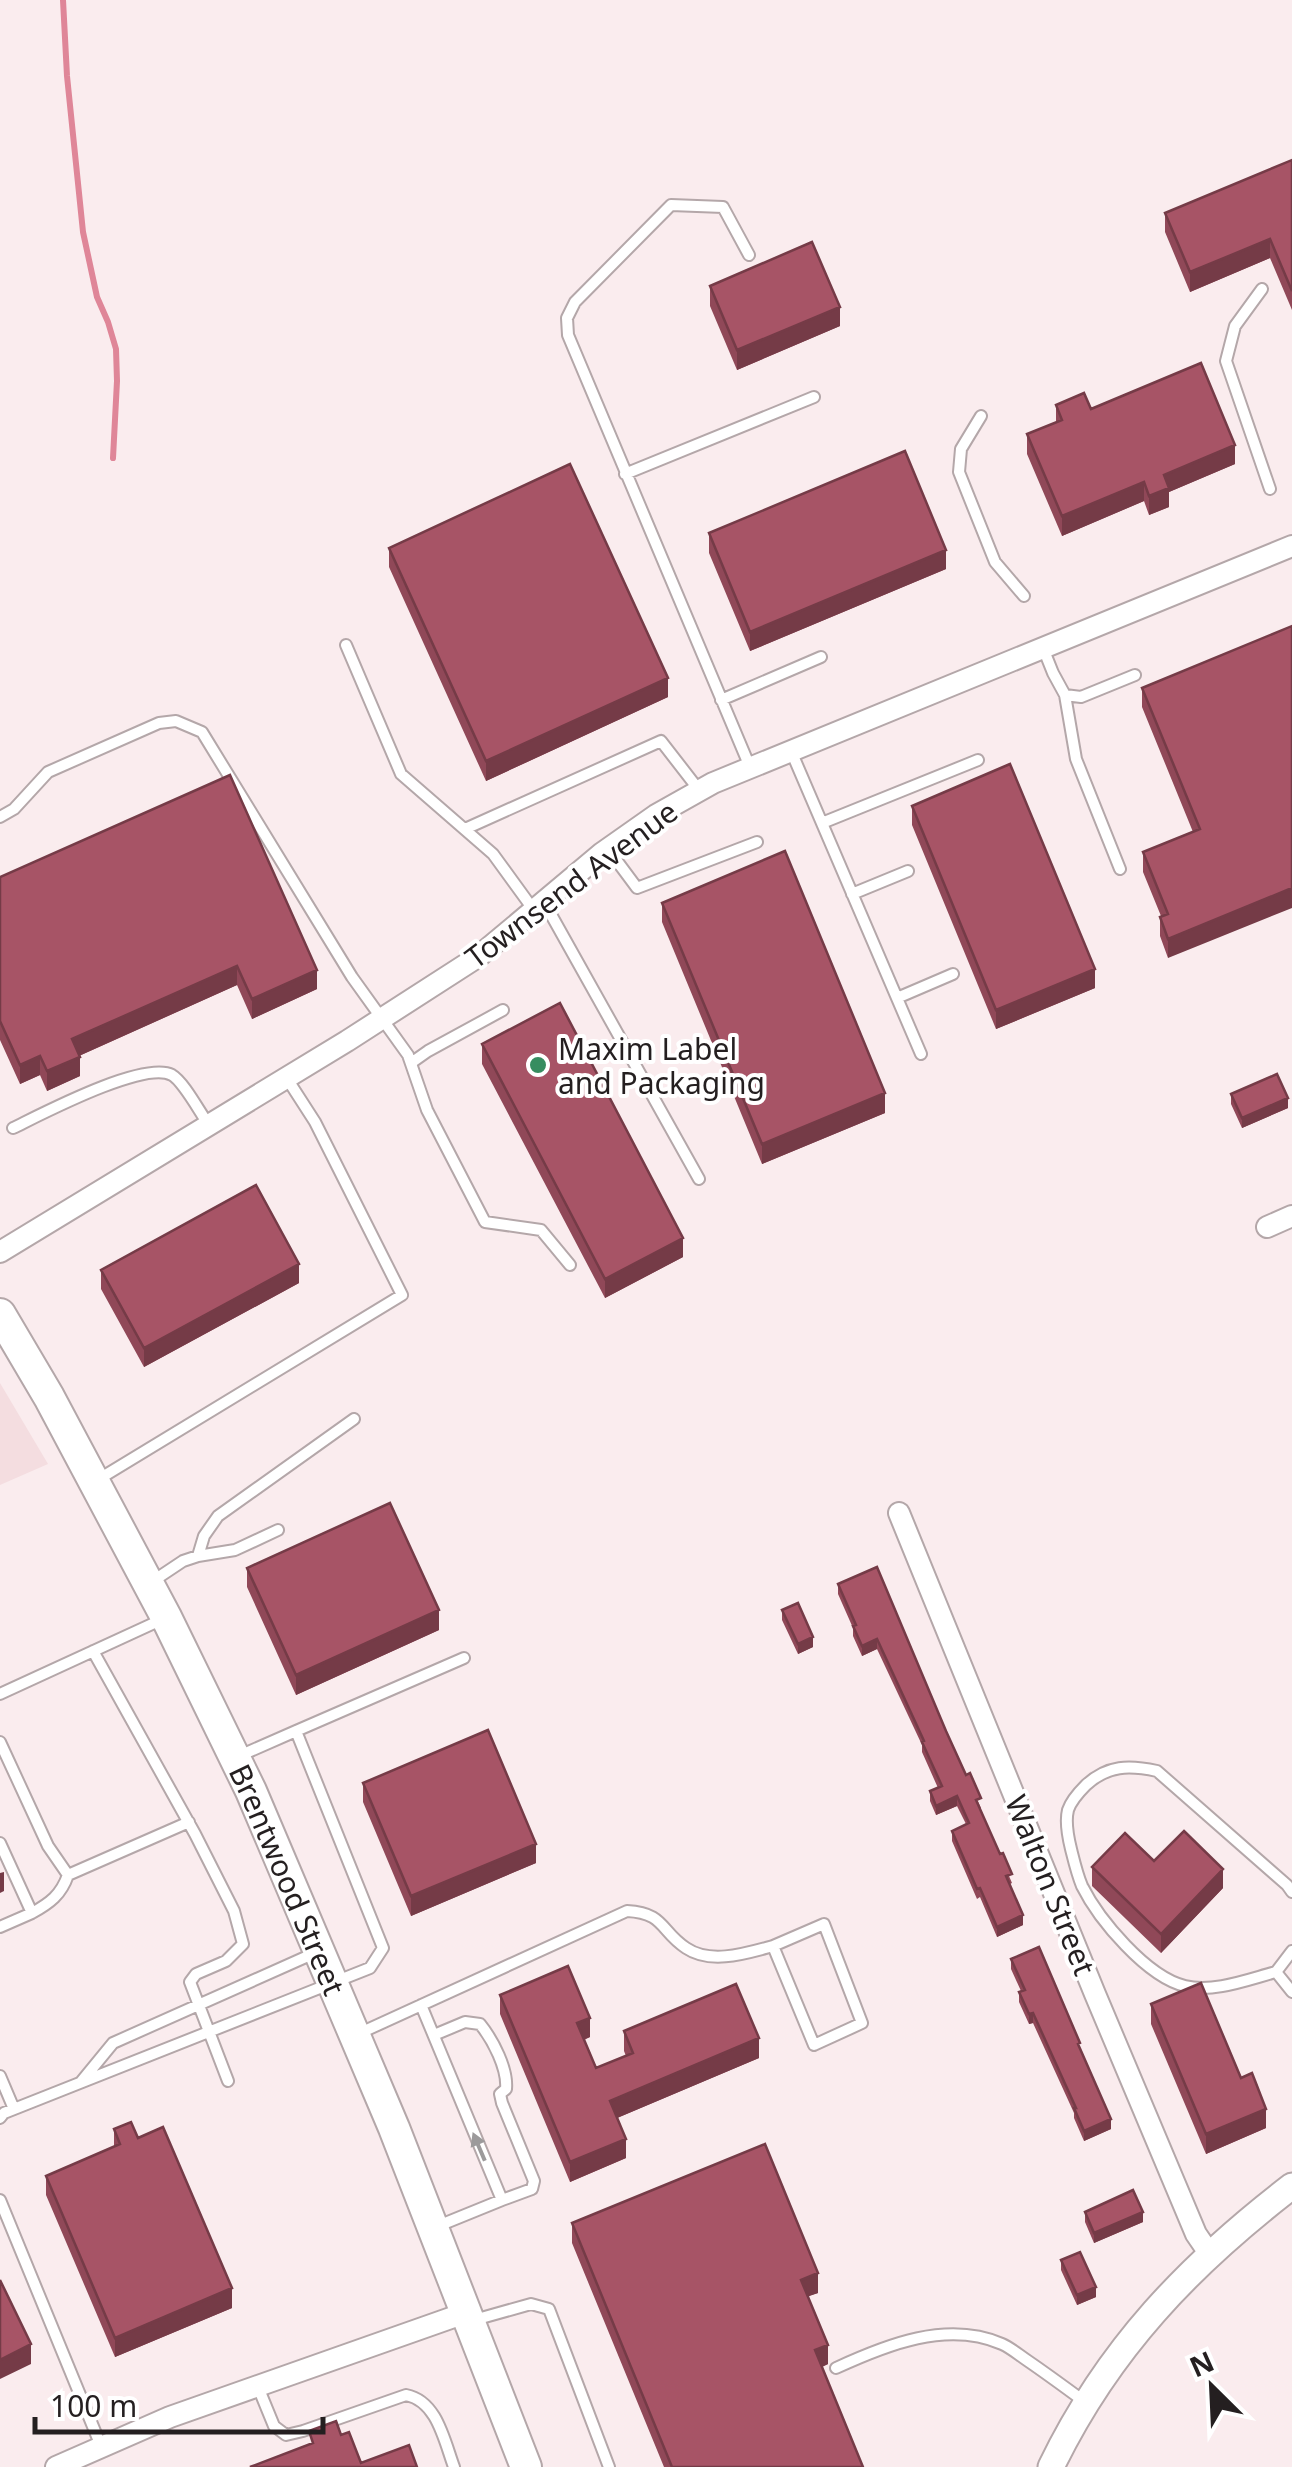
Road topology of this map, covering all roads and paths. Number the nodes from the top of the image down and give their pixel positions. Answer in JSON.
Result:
{"nodes":[{"id":1,"x":748,"y":255,"type":"dead end"},
{"id":2,"x":1262,"y":289,"type":"dead end"},
{"id":3,"x":814,"y":397,"type":"dead end"},
{"id":4,"x":981,"y":416,"type":"dead end"},
{"id":5,"x":625,"y":474,"type":"junction"},
{"id":6,"x":1270,"y":489,"type":"dead end"},
{"id":7,"x":1292,"y":546,"type":"edge"},
{"id":8,"x":1024,"y":596,"type":"dead end"},
{"id":9,"x":346,"y":645,"type":"dead end"},
{"id":10,"x":1043,"y":647,"type":"junction"},
{"id":11,"x":821,"y":658,"type":"dead end"},
{"id":12,"x":1135,"y":675,"type":"dead end"},
{"id":13,"x":1065,"y":695,"type":"junction"},
{"id":14,"x":721,"y":700,"type":"junction"},
{"id":15,"x":791,"y":750,"type":"junction"},
{"id":16,"x":978,"y":760,"type":"dead end"},
{"id":17,"x":750,"y":767,"type":"junction"},
{"id":18,"x":699,"y":790,"type":"junction"},
{"id":19,"x":0,"y":817,"type":"edge"},
{"id":20,"x":822,"y":823,"type":"junction"},
{"id":21,"x":465,"y":829,"type":"junction"},
{"id":22,"x":757,"y":842,"type":"dead end"},
{"id":23,"x":608,"y":849,"type":"junction"},
{"id":24,"x":1120,"y":868,"type":"dead end"},
{"id":25,"x":908,"y":871,"type":"dead end"},
{"id":26,"x":852,"y":894,"type":"junction"},
{"id":27,"x":539,"y":906,"type":"junction"},
{"id":28,"x":953,"y":974,"type":"dead end"},
{"id":29,"x":897,"y":998,"type":"junction"},
{"id":30,"x":503,"y":1010,"type":"dead end"},
{"id":31,"x":381,"y":1018,"type":"junction"},
{"id":32,"x":920,"y":1054,"type":"dead end"},
{"id":33,"x":411,"y":1062,"type":"junction"},
{"id":34,"x":286,"y":1078,"type":"junction"},
{"id":35,"x":209,"y":1125,"type":"junction"},
{"id":36,"x":13,"y":1128,"type":"dead end"},
{"id":37,"x":699,"y":1179,"type":"dead end"},
{"id":38,"x":1292,"y":1216,"type":"edge"},
{"id":39,"x":1267,"y":1227,"type":"dead end"},
{"id":40,"x":0,"y":1252,"type":"edge"},
{"id":41,"x":570,"y":1266,"type":"dead end"},
{"id":42,"x":0,"y":1314,"type":"edge"},
{"id":43,"x":354,"y":1420,"type":"dead end"},
{"id":44,"x":94,"y":1482,"type":"junction"},
{"id":45,"x":899,"y":1512,"type":"dead end"},
{"id":46,"x":278,"y":1530,"type":"dead end"},
{"id":47,"x":198,"y":1556,"type":"junction"},
{"id":48,"x":148,"y":1584,"type":"junction"},
{"id":49,"x":166,"y":1617,"type":"junction"},
{"id":50,"x":93,"y":1651,"type":"junction"},
{"id":51,"x":464,"y":1658,"type":"dead end"},
{"id":52,"x":0,"y":1694,"type":"edge"},
{"id":53,"x":296,"y":1731,"type":"junction"},
{"id":54,"x":0,"y":1742,"type":"edge"},
{"id":55,"x":235,"y":1758,"type":"junction"},
{"id":56,"x":189,"y":1822,"type":"junction"},
{"id":57,"x":0,"y":1843,"type":"edge"},
{"id":58,"x":68,"y":1875,"type":"junction"},
{"id":59,"x":1292,"y":1892,"type":"edge"},
{"id":60,"x":32,"y":1914,"type":"junction"},
{"id":61,"x":0,"y":1927,"type":"edge"},
{"id":62,"x":773,"y":1946,"type":"junction"},
{"id":63,"x":1292,"y":1950,"type":"edge"},
{"id":64,"x":319,"y":1951,"type":"junction"},
{"id":65,"x":1276,"y":1972,"type":"junction"},
{"id":66,"x":332,"y":1982,"type":"junction"},
{"id":67,"x":1292,"y":1992,"type":"edge"},
{"id":68,"x":421,"y":2005,"type":"junction"},
{"id":69,"x":197,"y":2006,"type":"junction"},
{"id":70,"x":208,"y":2032,"type":"junction"},
{"id":71,"x":354,"y":2035,"type":"junction"},
{"id":72,"x":434,"y":2035,"type":"junction"},
{"id":73,"x":0,"y":2076,"type":"edge"},
{"id":74,"x":228,"y":2081,"type":"dead end"},
{"id":75,"x":80,"y":2082,"type":"junction"},
{"id":76,"x":14,"y":2109,"type":"junction"},
{"id":77,"x":0,"y":2118,"type":"edge"},
{"id":78,"x":1292,"y":2186,"type":"edge"},
{"id":79,"x":0,"y":2200,"type":"edge"},
{"id":80,"x":502,"y":2200,"type":"junction"},
{"id":81,"x":433,"y":2229,"type":"junction"},
{"id":82,"x":1209,"y":2253,"type":"junction"},
{"id":83,"x":467,"y":2318,"type":"junction"},
{"id":84,"x":836,"y":2368,"type":"dead end"},
{"id":85,"x":258,"y":2386,"type":"junction"},
{"id":86,"x":1086,"y":2402,"type":"junction"},
{"id":87,"x":102,"y":2446,"type":"junction"},
{"id":88,"x":56,"y":2467,"type":"edge"},
{"id":89,"x":454,"y":2467,"type":"edge"},
{"id":90,"x":526,"y":2467,"type":"edge"},
{"id":91,"x":609,"y":2467,"type":"edge"},
{"id":92,"x":1051,"y":2467,"type":"edge"}],
"edges":[{"from":1,"to":5,"type":"lane"},
{"from":2,"to":6,"type":"lane"},
{"from":3,"to":5,"type":"lane"},
{"from":4,"to":8,"type":"lane"},
{"from":5,"to":14,"type":"lane"},
{"from":7,"to":10,"type":"street","name":"Townsend Avenue"},
{"from":9,"to":21,"type":"lane"},
{"from":10,"to":13,"type":"lane"},
{"from":10,"to":15,"type":"street","name":"Townsend Avenue"},
{"from":11,"to":14,"type":"lane"},
{"from":12,"to":13,"type":"lane"},
{"from":13,"to":24,"type":"lane"},
{"from":14,"to":17,"type":"lane"},
{"from":15,"to":17,"type":"street","name":"Townsend Avenue"},
{"from":15,"to":20,"type":"lane"},
{"from":16,"to":20,"type":"lane"},
{"from":17,"to":18,"type":"street","name":"Townsend Avenue"},
{"from":18,"to":21,"type":"lane"},
{"from":18,"to":23,"type":"street","name":"Townsend Avenue"},
{"from":19,"to":31,"type":"lane"},
{"from":20,"to":26,"type":"lane"},
{"from":21,"to":27,"type":"lane"},
{"from":22,"to":23,"type":"lane"},
{"from":23,"to":27,"type":"street","name":"Townsend Avenue"},
{"from":25,"to":26,"type":"lane"},
{"from":26,"to":29,"type":"lane"},
{"from":27,"to":31,"type":"street","name":"Townsend Avenue"},
{"from":27,"to":37,"type":"lane"},
{"from":28,"to":29,"type":"lane"},
{"from":29,"to":32,"type":"lane"},
{"from":30,"to":33,"type":"lane"},
{"from":31,"to":33,"type":"lane"},
{"from":31,"to":34,"type":"street","name":"Townsend Avenue"},
{"from":33,"to":41,"type":"lane"},
{"from":34,"to":35,"type":"street","name":"Townsend Avenue"},
{"from":34,"to":44,"type":"lane"},
{"from":35,"to":36,"type":"lane"},
{"from":35,"to":40,"type":"street","name":"Townsend Avenue"},
{"from":38,"to":39,"type":"street"},
{"from":42,"to":44,"type":"main road","name":"Brentwood Street"},
{"from":43,"to":47,"type":"lane"},
{"from":44,"to":48,"type":"main road","name":"Brentwood Street"},
{"from":45,"to":82,"type":"street","name":"Walton Street"},
{"from":46,"to":47,"type":"lane"},
{"from":47,"to":48,"type":"lane"},
{"from":48,"to":49,"type":"main road","name":"Brentwood Street"},
{"from":49,"to":50,"type":"lane"},
{"from":49,"to":55,"type":"main road","name":"Brentwood Street"},
{"from":50,"to":52,"type":"lane"},
{"from":50,"to":56,"type":"lane"},
{"from":51,"to":53,"type":"lane"},
{"from":53,"to":55,"type":"lane"},
{"from":53,"to":66,"type":"lane"},
{"from":54,"to":58,"type":"lane"},
{"from":55,"to":64,"type":"main road","name":"Brentwood Street"},
{"from":56,"to":58,"type":"lane"},
{"from":56,"to":69,"type":"lane"},
{"from":57,"to":60,"type":"lane"},
{"from":58,"to":60,"type":"lane"},
{"from":59,"to":65,"type":"lane"},
{"from":60,"to":61,"type":"lane"},
{"from":62,"to":62,"type":"lane"},
{"from":62,"to":68,"type":"lane"},
{"from":63,"to":65,"type":"lane"},
{"from":64,"to":66,"type":"main road","name":"Brentwood Street"},
{"from":64,"to":69,"type":"lane"},
{"from":65,"to":67,"type":"lane"},
{"from":66,"to":70,"type":"lane"},
{"from":66,"to":71,"type":"main road","name":"Brentwood Street"},
{"from":68,"to":71,"type":"lane"},
{"from":68,"to":72,"type":"lane"},
{"from":69,"to":70,"type":"lane"},
{"from":69,"to":75,"type":"lane"},
{"from":70,"to":74,"type":"lane"},
{"from":70,"to":75,"type":"lane"},
{"from":71,"to":81,"type":"main road","name":"Brentwood Street"},
{"from":80,"to":72,"type":"lane","one_way":true},
{"from":72,"to":80,"type":"lane"},
{"from":73,"to":76,"type":"lane"},
{"from":75,"to":76,"type":"lane"},
{"from":76,"to":77,"type":"lane"},
{"from":78,"to":82,"type":"street"},
{"from":79,"to":87,"type":"lane"},
{"from":80,"to":81,"type":"lane"},
{"from":81,"to":83,"type":"main road","name":"Brentwood Street"},
{"from":82,"to":86,"type":"street"},
{"from":83,"to":85,"type":"street"},
{"from":83,"to":90,"type":"main road","name":"Brentwood Street"},
{"from":83,"to":91,"type":"lane"},
{"from":84,"to":86,"type":"lane"},
{"from":85,"to":87,"type":"street"},
{"from":85,"to":89,"type":"lane"},
{"from":86,"to":92,"type":"street"},
{"from":87,"to":88,"type":"street"}]}
